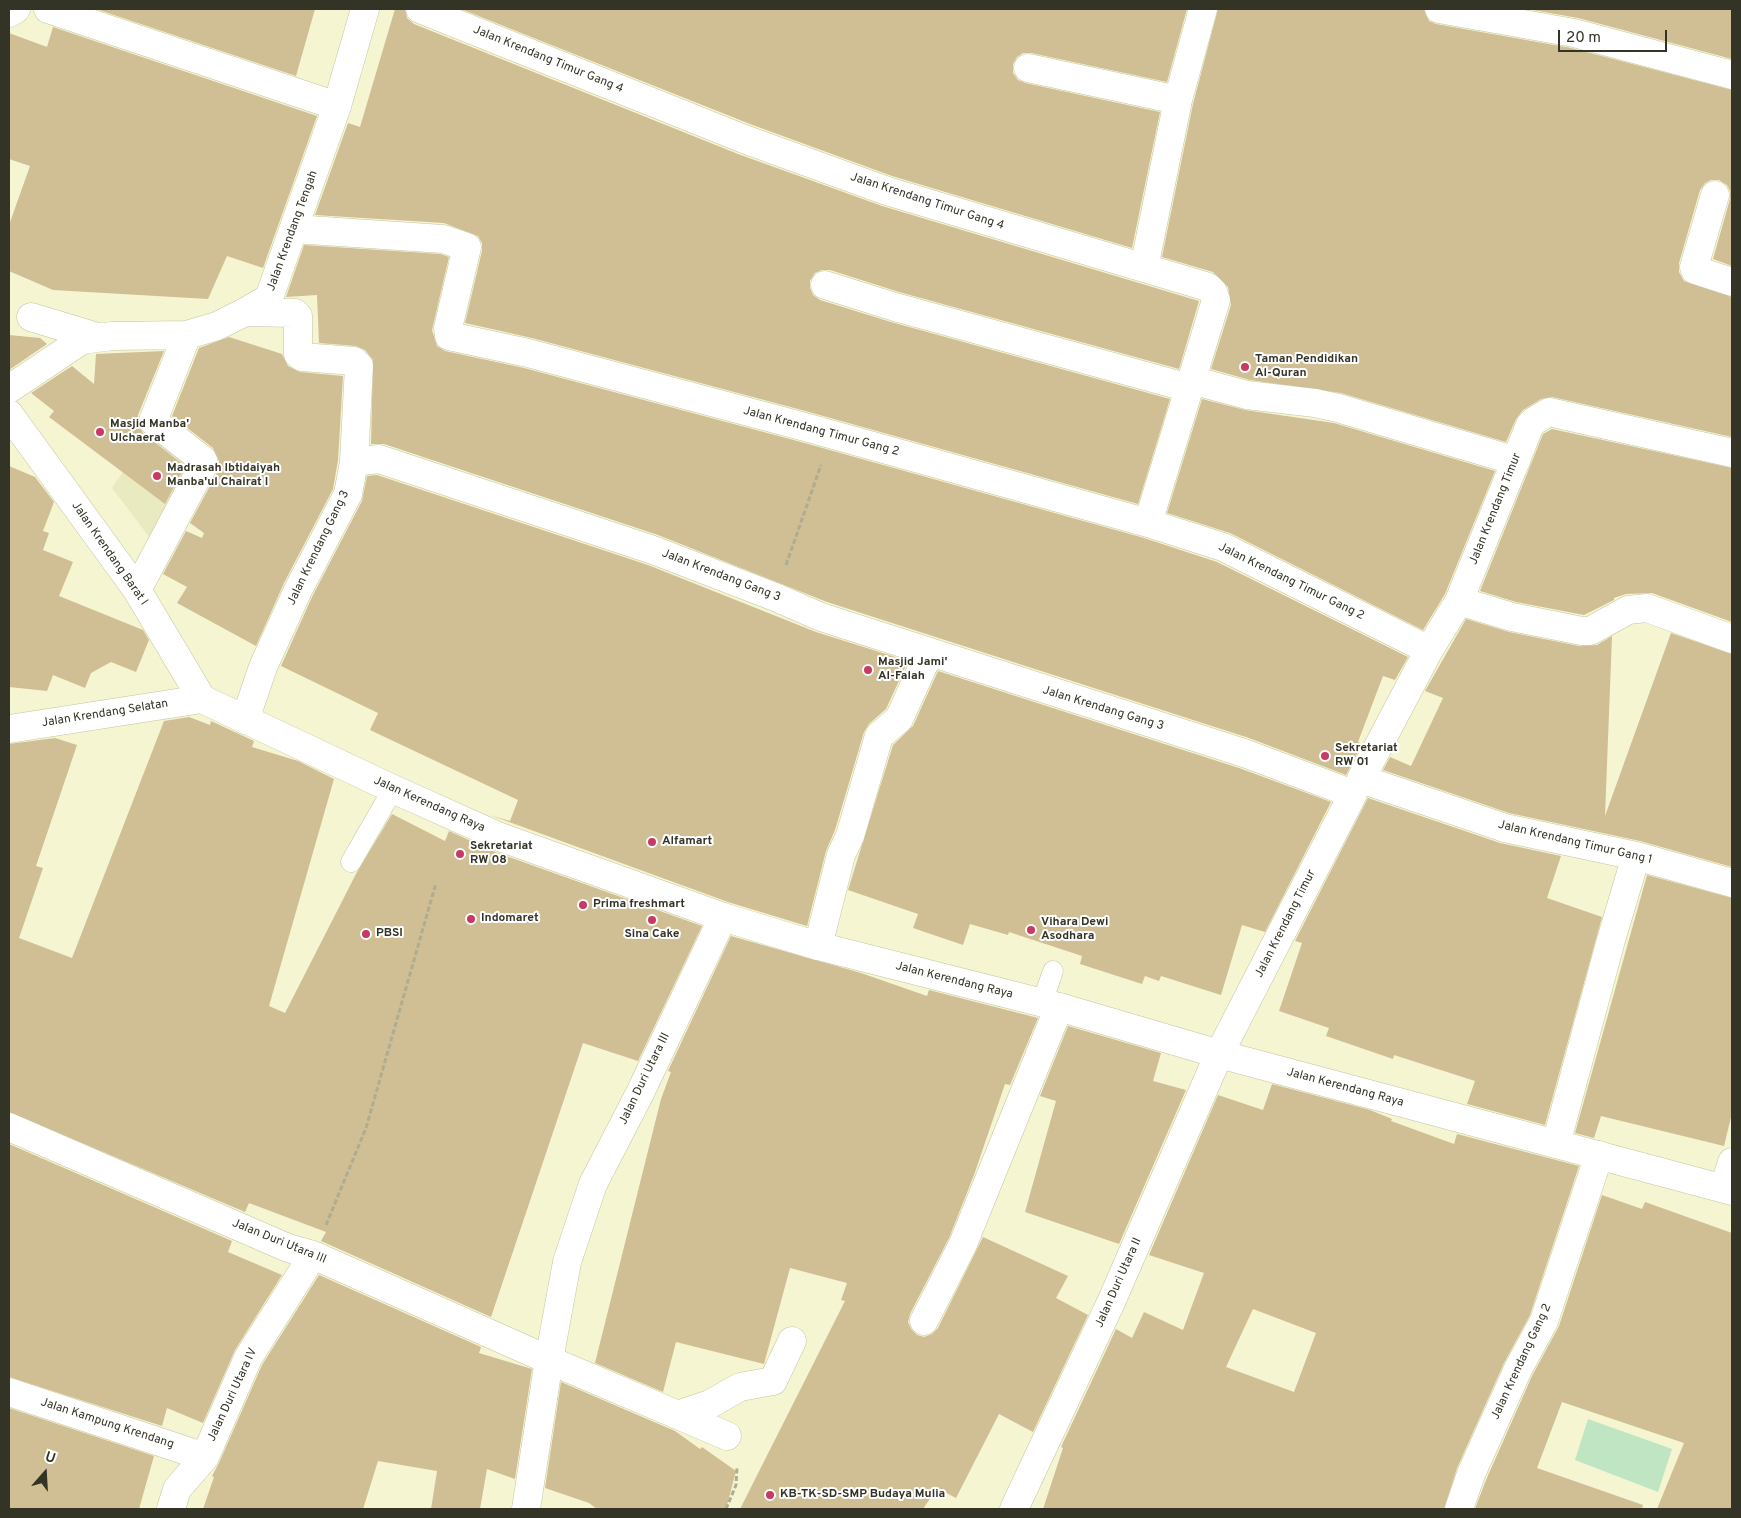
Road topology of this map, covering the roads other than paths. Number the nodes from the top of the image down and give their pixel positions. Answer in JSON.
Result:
{"nodes":[{"id":1,"x":16,"y":9,"type":"edge"},
{"id":2,"x":48,"y":9,"type":"edge"},
{"id":3,"x":365,"y":9,"type":"edge"},
{"id":4,"x":420,"y":9,"type":"edge"},
{"id":5,"x":1204,"y":9,"type":"edge"},
{"id":6,"x":1439,"y":9,"type":"edge"},
{"id":7,"x":9,"y":13,"type":"edge"},
{"id":8,"x":1028,"y":68,"type":"dead end"},
{"id":9,"x":1732,"y":75,"type":"edge"},
{"id":10,"x":1178,"y":100,"type":"junction"},
{"id":11,"x":337,"y":106,"type":"junction"},
{"id":12,"x":1715,"y":195,"type":"dead end"},
{"id":13,"x":294,"y":228,"type":"junction"},
{"id":14,"x":1144,"y":268,"type":"junction"},
{"id":15,"x":1732,"y":282,"type":"edge"},
{"id":16,"x":825,"y":285,"type":"dead end"},
{"id":17,"x":245,"y":312,"type":"junction"},
{"id":18,"x":31,"y":317,"type":"dead end"},
{"id":19,"x":187,"y":335,"type":"junction"},
{"id":20,"x":97,"y":337,"type":"junction"},
{"id":21,"x":1190,"y":384,"type":"junction"},
{"id":22,"x":9,"y":389,"type":"edge"},
{"id":23,"x":9,"y":414,"type":"edge"},
{"id":24,"x":1732,"y":453,"type":"edge"},
{"id":25,"x":1516,"y":460,"type":"junction"},
{"id":26,"x":354,"y":462,"type":"junction"},
{"id":27,"x":1148,"y":523,"type":"junction"},
{"id":28,"x":137,"y":590,"type":"junction"},
{"id":29,"x":1459,"y":601,"type":"junction"},
{"id":30,"x":1732,"y":639,"type":"edge"},
{"id":31,"x":1429,"y":650,"type":"junction"},
{"id":32,"x":929,"y":653,"type":"junction"},
{"id":33,"x":202,"y":699,"type":"junction"},
{"id":34,"x":245,"y":720,"type":"junction"},
{"id":35,"x":9,"y":729,"type":"edge"},
{"id":36,"x":1357,"y":786,"type":"junction"},
{"id":37,"x":393,"y":789,"type":"junction"},
{"id":38,"x":1636,"y":856,"type":"junction"},
{"id":39,"x":351,"y":862,"type":"dead end"},
{"id":40,"x":1732,"y":883,"type":"edge"},
{"id":41,"x":722,"y":917,"type":"junction"},
{"id":42,"x":818,"y":946,"type":"junction"},
{"id":43,"x":1053,"y":971,"type":"dead end"},
{"id":44,"x":1050,"y":1005,"type":"junction"},
{"id":45,"x":1219,"y":1054,"type":"junction"},
{"id":46,"x":9,"y":1127,"type":"edge"},
{"id":47,"x":1556,"y":1144,"type":"junction"},
{"id":48,"x":1599,"y":1155,"type":"junction"},
{"id":49,"x":1732,"y":1162,"type":"edge"},
{"id":50,"x":1728,"y":1189,"type":"edge"},
{"id":51,"x":314,"y":1255,"type":"junction"},
{"id":52,"x":924,"y":1321,"type":"dead end"},
{"id":53,"x":792,"y":1341,"type":"dead end"},
{"id":54,"x":548,"y":1360,"type":"junction"},
{"id":55,"x":9,"y":1392,"type":"edge"},
{"id":56,"x":677,"y":1415,"type":"junction"},
{"id":57,"x":727,"y":1436,"type":"road end"},
{"id":58,"x":206,"y":1456,"type":"junction"},
{"id":59,"x":170,"y":1509,"type":"edge"},
{"id":60,"x":526,"y":1509,"type":"edge"},
{"id":61,"x":1014,"y":1509,"type":"edge"},
{"id":62,"x":1460,"y":1509,"type":"edge"}],
"edges":[{"from":1,"to":7,"type":"street"},
{"from":2,"to":11,"type":"street"},
{"from":3,"to":11,"type":"street","name":"Jalan Krendang Tengah"},
{"from":4,"to":14,"type":"street","name":"Jalan Krendang Timur Gang 4"},
{"from":5,"to":10,"type":"street"},
{"from":6,"to":9,"type":"street"},
{"from":8,"to":10,"type":"street"},
{"from":10,"to":14,"type":"street"},
{"from":11,"to":13,"type":"street","name":"Jalan Krendang Tengah"},
{"from":12,"to":15,"type":"street"},
{"from":13,"to":17,"type":"street","name":"Jalan Krendang Tengah"},
{"from":13,"to":27,"type":"street","name":"Jalan Krendang Timur Gang 2"},
{"from":14,"to":21,"type":"street","name":"Jalan Krendang Timur Gang 4"},
{"from":16,"to":21,"type":"street"},
{"from":17,"to":19,"type":"street","name":"Jalan Krendang Tengah"},
{"from":17,"to":26,"type":"street"},
{"from":18,"to":20,"type":"street"},
{"from":19,"to":20,"type":"street","name":"Jalan Krendang Tengah"},
{"from":19,"to":28,"type":"street"},
{"from":20,"to":22,"type":"street","name":"Jalan Krendang Tengah"},
{"from":21,"to":25,"type":"street"},
{"from":21,"to":27,"type":"street","name":"Jalan Krendang Timur Gang 4"},
{"from":23,"to":28,"type":"street","name":"Jalan Krendang Barat I"},
{"from":24,"to":25,"type":"street","name":"Jalan Krendang Timur"},
{"from":25,"to":29,"type":"street","name":"Jalan Krendang Timur"},
{"from":26,"to":32,"type":"street","name":"Jalan Krendang Gang 3"},
{"from":26,"to":34,"type":"street","name":"Jalan Krendang Gang 3"},
{"from":27,"to":31,"type":"street","name":"Jalan Krendang Timur Gang 2"},
{"from":28,"to":33,"type":"street","name":"Jalan Krendang Barat I"},
{"from":29,"to":30,"type":"street"},
{"from":29,"to":31,"type":"street","name":"Jalan Krendang Timur"},
{"from":31,"to":36,"type":"street","name":"Jalan Krendang Timur"},
{"from":32,"to":36,"type":"street","name":"Jalan Krendang Gang 3"},
{"from":32,"to":42,"type":"street"},
{"from":33,"to":34,"type":"street","name":"Jalan Kerendang Raya"},
{"from":33,"to":35,"type":"street","name":"Jalan Krendang Selatan"},
{"from":34,"to":37,"type":"street","name":"Jalan Kerendang Raya"},
{"from":36,"to":38,"type":"street","name":"Jalan Krendang Timur Gang 1"},
{"from":36,"to":45,"type":"street","name":"Jalan Krendang Timur"},
{"from":37,"to":39,"type":"lane"},
{"from":37,"to":41,"type":"street","name":"Jalan Kerendang Raya"},
{"from":38,"to":40,"type":"street","name":"Jalan Krendang Timur Gang 1"},
{"from":38,"to":47,"type":"street"},
{"from":41,"to":42,"type":"street","name":"Jalan Kerendang Raya"},
{"from":41,"to":54,"type":"street","name":"Jalan Duri Utara III"},
{"from":42,"to":44,"type":"street","name":"Jalan Kerendang Raya"},
{"from":43,"to":44,"type":"lane"},
{"from":44,"to":45,"type":"street","name":"Jalan Kerendang Raya"},
{"from":44,"to":52,"type":"street"},
{"from":45,"to":47,"type":"street","name":"Jalan Kerendang Raya"},
{"from":45,"to":61,"type":"street","name":"Jalan Duri Utara II"},
{"from":46,"to":51,"type":"street","name":"Jalan Duri Utara III"},
{"from":47,"to":48,"type":"street","name":"Jalan Kerendang Raya"},
{"from":48,"to":50,"type":"street","name":"Jalan Kerendang Raya"},
{"from":48,"to":62,"type":"street","name":"Jalan Krendang Gang 2"},
{"from":49,"to":50,"type":"street"},
{"from":51,"to":54,"type":"street","name":"Jalan Duri Utara III"},
{"from":51,"to":58,"type":"street","name":"Jalan Duri Utara IV"},
{"from":53,"to":56,"type":"street"},
{"from":54,"to":56,"type":"street","name":"Jalan Duri Utara III"},
{"from":54,"to":60,"type":"street","name":"Jalan Duri Utara III"},
{"from":55,"to":58,"type":"street","name":"Jalan Kampung Krendang"},
{"from":56,"to":57,"type":"street","name":"Jalan Duri Utara III"},
{"from":58,"to":59,"type":"street","name":"Jalan Duri Utara IV"}]}
